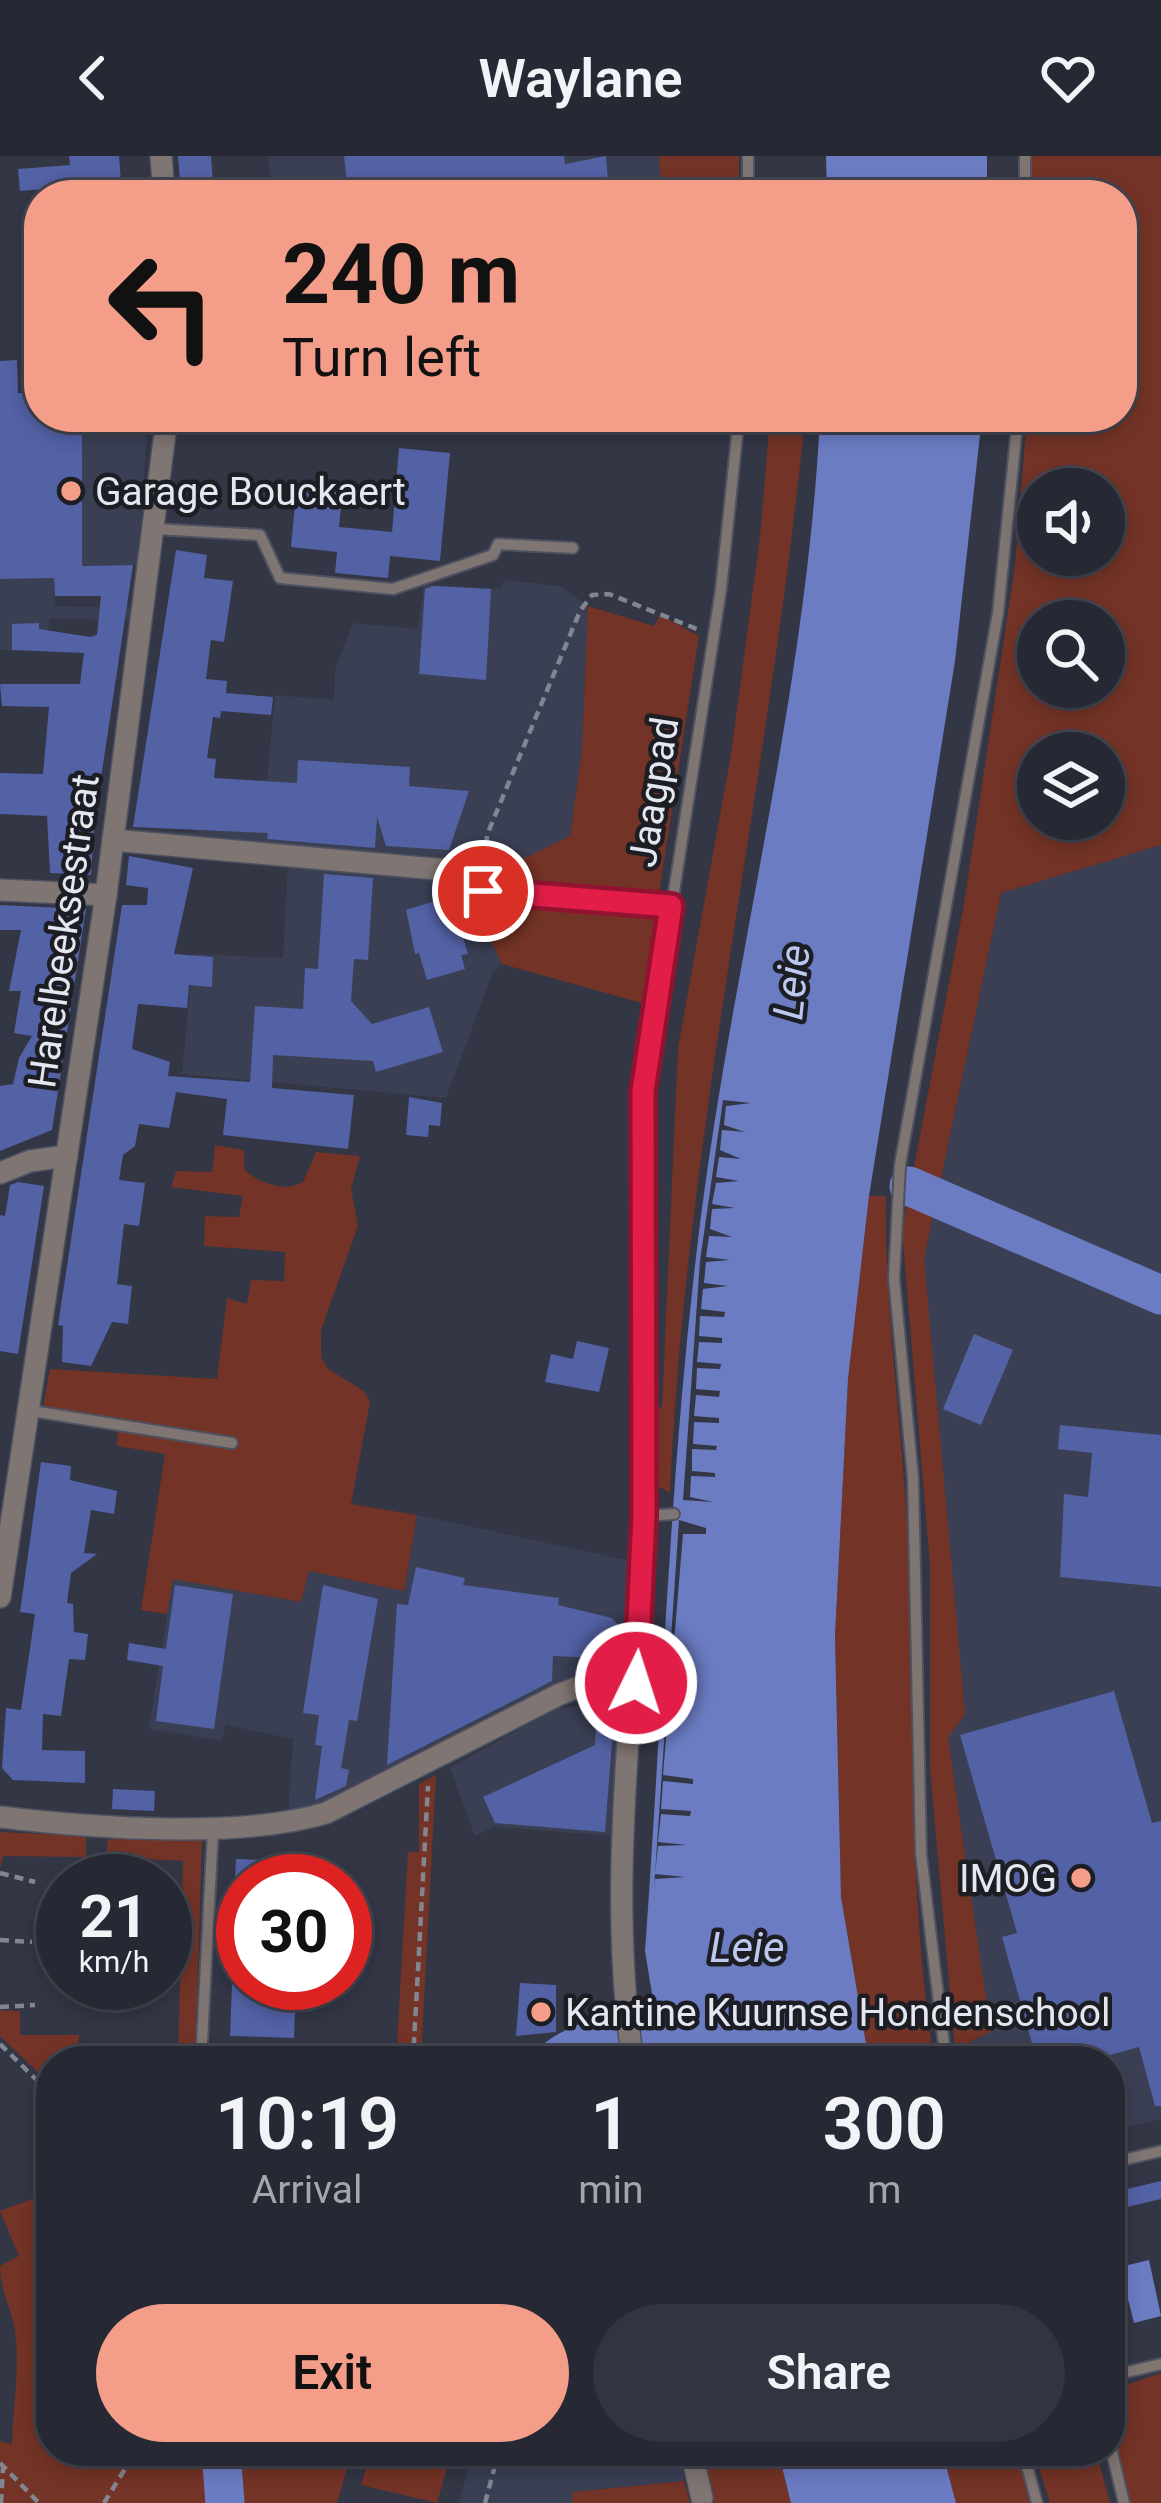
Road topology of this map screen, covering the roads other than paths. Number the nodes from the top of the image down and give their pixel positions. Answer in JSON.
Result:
{"nodes":[{"id":1,"x":165,"y":432,"type":"edge"},
{"id":2,"x":738,"y":432,"type":"edge"},
{"id":3,"x":1016,"y":432,"type":"edge"},
{"id":4,"x":155,"y":529,"type":"junction"},
{"id":5,"x":573,"y":548,"type":"dead end"},
{"id":6,"x":113,"y":840,"type":"junction"},
{"id":7,"x":458,"y":871,"type":"dead end"},
{"id":8,"x":0,"y":890,"type":"edge"},
{"id":9,"x":483,"y":891,"type":"road end"},
{"id":10,"x":106,"y":895,"type":"junction"},
{"id":11,"x":671,"y":906,"type":"junction"},
{"id":12,"x":67,"y":1156,"type":"junction"},
{"id":13,"x":0,"y":1173,"type":"edge"},
{"id":14,"x":32,"y":1411,"type":"junction"},
{"id":15,"x":642,"y":1441,"type":"joint"},
{"id":16,"x":232,"y":1443,"type":"dead end"},
{"id":17,"x":674,"y":1514,"type":"dead end"},
{"id":18,"x":644,"y":1516,"type":"junction"},
{"id":19,"x":0,"y":1597,"type":"edge"},
{"id":20,"x":636,"y":1683,"type":"junction"},
{"id":21,"x":0,"y":1817,"type":"edge"},
{"id":22,"x":214,"y":1826,"type":"junction"},
{"id":23,"x":202,"y":2046,"type":"edge"},
{"id":24,"x":631,"y":2046,"type":"edge"},
{"id":25,"x":944,"y":2046,"type":"edge"},
{"id":26,"x":1161,"y":2151,"type":"edge"},
{"id":27,"x":1125,"y":2159,"type":"edge"},
{"id":28,"x":1161,"y":2363,"type":"edge"},
{"id":29,"x":1125,"y":2371,"type":"edge"},
{"id":30,"x":695,"y":2466,"type":"edge"},
{"id":31,"x":1027,"y":2466,"type":"edge"},
{"id":32,"x":1115,"y":2466,"type":"edge"},
{"id":33,"x":703,"y":2500,"type":"edge"},
{"id":34,"x":1037,"y":2503,"type":"edge"},
{"id":35,"x":1124,"y":2503,"type":"edge"}],
"edges":[{"from":1,"to":4,"type":"street","name":"Harelbeeksestraat"},
{"from":2,"to":11,"type":"lane","name":"Jaagpad"},
{"from":3,"to":25,"type":"lane"},
{"from":4,"to":5,"type":"lane"},
{"from":4,"to":6,"type":"street","name":"Harelbeeksestraat"},
{"from":6,"to":7,"type":"street"},
{"from":6,"to":10,"type":"street","name":"Harelbeeksestraat"},
{"from":8,"to":10,"type":"street"},
{"from":9,"to":11,"type":"lane"},
{"from":10,"to":12,"type":"street","name":"Harelbeeksestraat"},
{"from":11,"to":15,"type":"lane","name":"Jaagpad"},
{"from":12,"to":13,"type":"street"},
{"from":12,"to":14,"type":"street","name":"Harelbeeksestraat"},
{"from":14,"to":16,"type":"lane"},
{"from":14,"to":19,"type":"street","name":"Harelbeeksestraat"},
{"from":15,"to":18,"type":"street","name":"Jaagpad"},
{"from":17,"to":18,"type":"lane"},
{"from":18,"to":20,"type":"street","name":"Jaagpad"},
{"from":20,"to":22,"type":"street"},
{"from":20,"to":24,"type":"street","name":"Jaagpad"},
{"from":21,"to":22,"type":"street"},
{"from":22,"to":23,"type":"lane"},
{"from":26,"to":27,"type":"lane"},
{"from":28,"to":29,"type":"lane"},
{"from":30,"to":33,"type":"street"},
{"from":31,"to":34,"type":"lane"},
{"from":32,"to":35,"type":"lane"}]}
